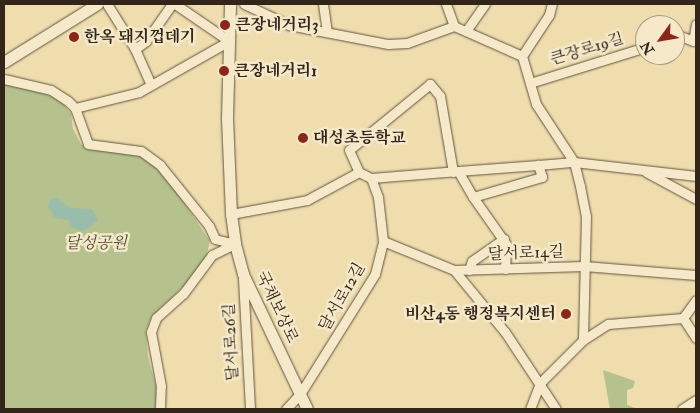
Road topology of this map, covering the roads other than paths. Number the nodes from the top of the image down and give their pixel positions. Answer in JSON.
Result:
{"nodes":[{"id":1,"x":97,"y":4,"type":"edge"},
{"id":2,"x":107,"y":4,"type":"edge"},
{"id":3,"x":174,"y":4,"type":"edge"},
{"id":4,"x":230,"y":4,"type":"edge"},
{"id":5,"x":244,"y":4,"type":"edge"},
{"id":6,"x":322,"y":4,"type":"edge"},
{"id":7,"x":446,"y":4,"type":"edge"},
{"id":8,"x":485,"y":4,"type":"edge"},
{"id":9,"x":552,"y":4,"type":"edge"},
{"id":10,"x":696,"y":24,"type":"edge"},
{"id":11,"x":454,"y":26,"type":"junction"},
{"id":12,"x":327,"y":31,"type":"junction"},
{"id":13,"x":466,"y":31,"type":"junction"},
{"id":14,"x":685,"y":38,"type":"edge"},
{"id":15,"x":229,"y":42,"type":"junction"},
{"id":16,"x":135,"y":49,"type":"junction"},
{"id":17,"x":635,"y":49,"type":"edge"},
{"id":18,"x":522,"y":56,"type":"junction"},
{"id":19,"x":4,"y":62,"type":"edge"},
{"id":20,"x":4,"y":78,"type":"edge"},
{"id":21,"x":530,"y":83,"type":"junction"},
{"id":22,"x":151,"y":85,"type":"junction"},
{"id":23,"x":75,"y":108,"type":"junction"},
{"id":24,"x":574,"y":162,"type":"junction"},
{"id":25,"x":538,"y":165,"type":"junction"},
{"id":26,"x":644,"y":170,"type":"junction"},
{"id":27,"x":359,"y":172,"type":"junction"},
{"id":28,"x":455,"y":172,"type":"junction"},
{"id":29,"x":696,"y":176,"type":"edge"},
{"id":30,"x":371,"y":178,"type":"junction"},
{"id":31,"x":472,"y":197,"type":"junction"},
{"id":32,"x":696,"y":199,"type":"edge"},
{"id":33,"x":230,"y":214,"type":"junction"},
{"id":34,"x":504,"y":239,"type":"junction"},
{"id":35,"x":382,"y":241,"type":"junction"},
{"id":36,"x":235,"y":244,"type":"junction"},
{"id":37,"x":584,"y":266,"type":"junction"},
{"id":38,"x":505,"y":269,"type":"junction"},
{"id":39,"x":454,"y":270,"type":"junction"},
{"id":40,"x":470,"y":270,"type":"junction"},
{"id":41,"x":243,"y":274,"type":"junction"},
{"id":42,"x":696,"y":276,"type":"edge"},
{"id":43,"x":696,"y":300,"type":"edge"},
{"id":44,"x":683,"y":318,"type":"junction"},
{"id":45,"x":696,"y":338,"type":"edge"},
{"id":46,"x":583,"y":340,"type":"junction"},
{"id":47,"x":540,"y":383,"type":"junction"},
{"id":48,"x":300,"y":394,"type":"junction"},
{"id":49,"x":696,"y":400,"type":"edge"},
{"id":50,"x":160,"y":409,"type":"edge"},
{"id":51,"x":250,"y":409,"type":"edge"},
{"id":52,"x":286,"y":409,"type":"edge"},
{"id":53,"x":307,"y":409,"type":"edge"},
{"id":54,"x":530,"y":409,"type":"edge"},
{"id":55,"x":556,"y":409,"type":"edge"},
{"id":56,"x":682,"y":409,"type":"edge"}],
"edges":[{"from":1,"to":19,"type":"main road"},
{"from":2,"to":16,"type":"street"},
{"from":3,"to":15,"type":"street"},
{"from":3,"to":16,"type":"street"},
{"from":4,"to":15,"type":"main road","name":"국채보상로"},
{"from":5,"to":12,"type":"street"},
{"from":6,"to":12,"type":"street"},
{"from":7,"to":11,"type":"street"},
{"from":8,"to":13,"type":"street"},
{"from":9,"to":18,"type":"street"},
{"from":10,"to":14,"type":"street"},
{"from":11,"to":12,"type":"street"},
{"from":11,"to":13,"type":"street"},
{"from":13,"to":18,"type":"street"},
{"from":15,"to":22,"type":"street"},
{"from":15,"to":33,"type":"main road","name":"국채보상로"},
{"from":16,"to":22,"type":"street"},
{"from":17,"to":21,"type":"street","name":"큰장로19길"},
{"from":18,"to":21,"type":"street"},
{"from":20,"to":23,"type":"street"},
{"from":21,"to":24,"type":"street"},
{"from":22,"to":23,"type":"street"},
{"from":23,"to":36,"type":"street"},
{"from":24,"to":25,"type":"street"},
{"from":24,"to":26,"type":"street"},
{"from":24,"to":37,"type":"street"},
{"from":25,"to":28,"type":"street"},
{"from":25,"to":31,"type":"street"},
{"from":26,"to":29,"type":"street"},
{"from":26,"to":32,"type":"street"},
{"from":27,"to":28,"type":"street"},
{"from":27,"to":30,"type":"street"},
{"from":27,"to":33,"type":"street"},
{"from":28,"to":30,"type":"street"},
{"from":28,"to":31,"type":"street"},
{"from":30,"to":35,"type":"street","name":"달서로12길"},
{"from":31,"to":34,"type":"street"},
{"from":33,"to":36,"type":"main road","name":"국채보상로"},
{"from":34,"to":38,"type":"street"},
{"from":34,"to":40,"type":"street","name":"달서로14길"},
{"from":35,"to":39,"type":"street"},
{"from":35,"to":48,"type":"street","name":"달서로12길"},
{"from":36,"to":41,"type":"main road","name":"국채보상로"},
{"from":36,"to":50,"type":"street"},
{"from":37,"to":38,"type":"street","name":"달서로14길"},
{"from":37,"to":42,"type":"street","name":"달서로14길"},
{"from":37,"to":46,"type":"street","name":"달서로14길"},
{"from":38,"to":40,"type":"street","name":"달서로14길"},
{"from":39,"to":40,"type":"street","name":"달서로14길"},
{"from":39,"to":47,"type":"street"},
{"from":41,"to":48,"type":"main road","name":"국채보상로"},
{"from":41,"to":51,"type":"street","name":"달서로26길"},
{"from":43,"to":44,"type":"street"},
{"from":44,"to":45,"type":"street"},
{"from":44,"to":46,"type":"street"},
{"from":46,"to":47,"type":"street"},
{"from":47,"to":54,"type":"street"},
{"from":47,"to":55,"type":"street"},
{"from":48,"to":52,"type":"street","name":"달서로12길"},
{"from":48,"to":53,"type":"main road","name":"국채보상로"},
{"from":49,"to":56,"type":"street"}]}
